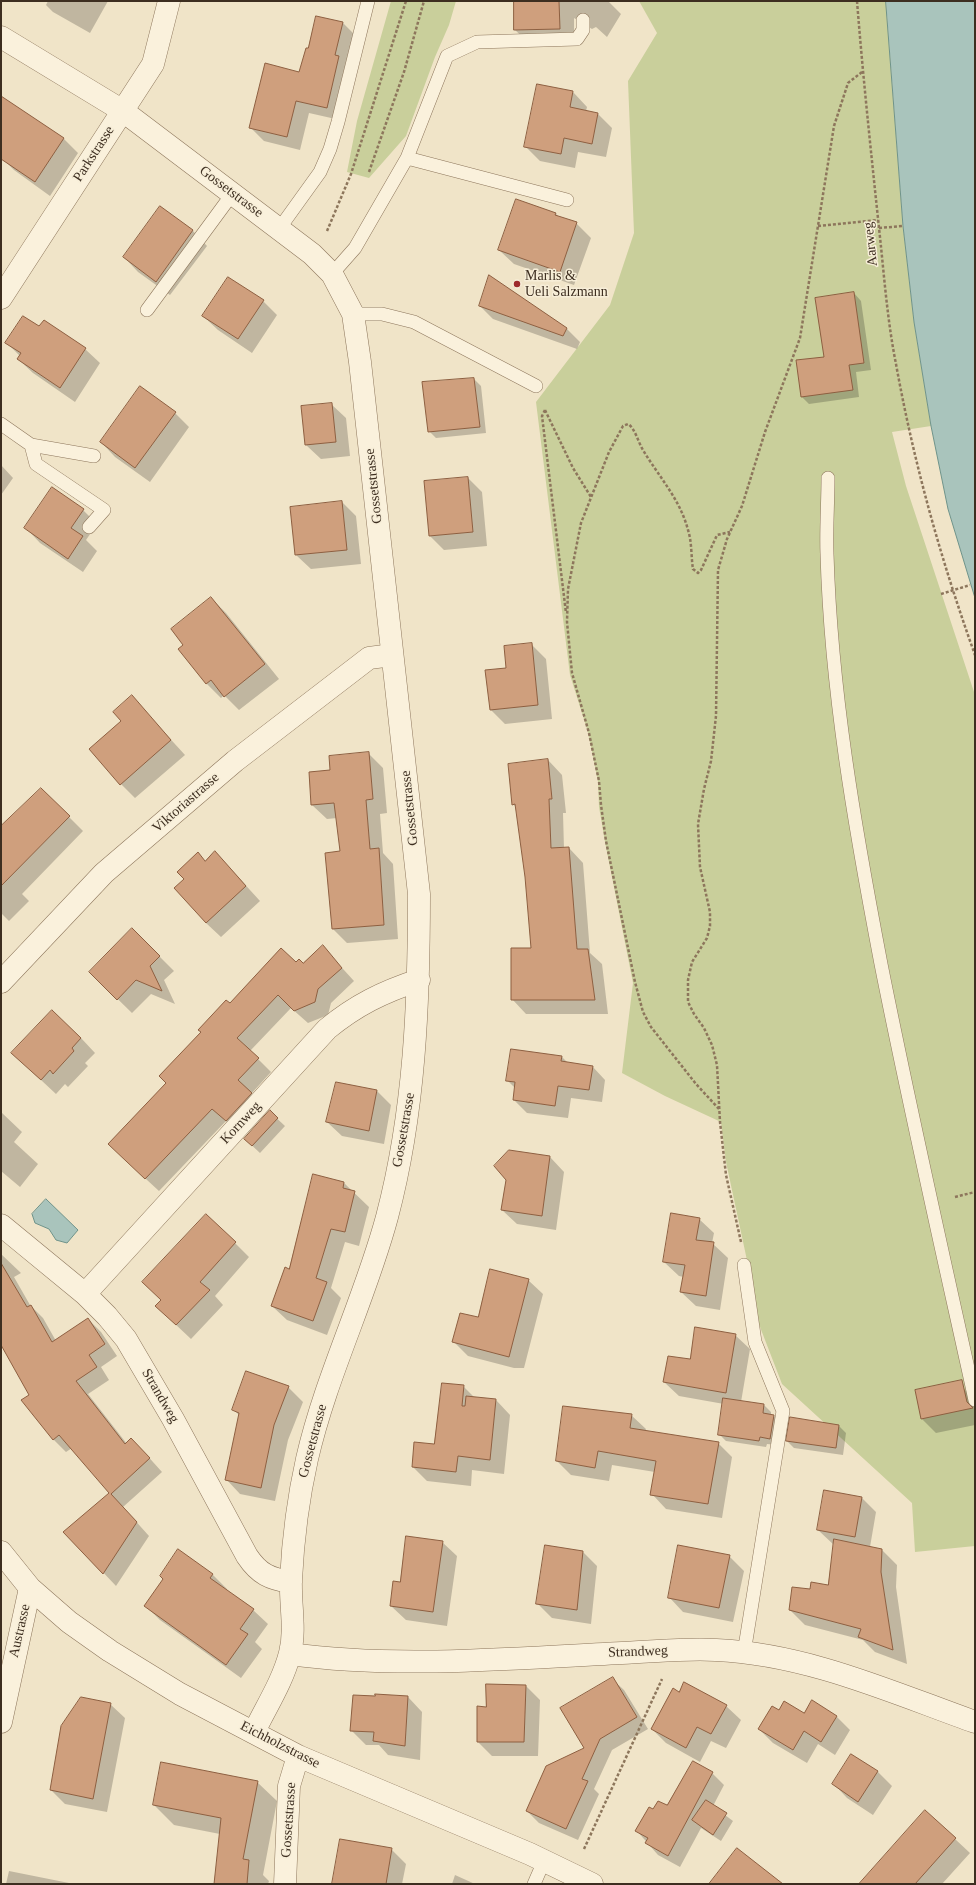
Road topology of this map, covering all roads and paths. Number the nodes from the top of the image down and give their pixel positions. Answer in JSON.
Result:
{"nodes":[{"id":1,"x":169,"y":1,"type":"edge"},
{"id":2,"x":368,"y":1,"type":"edge"},
{"id":3,"x":406,"y":1,"type":"edge"},
{"id":4,"x":424,"y":1,"type":"edge"},
{"id":5,"x":857,"y":1,"type":"edge"},
{"id":6,"x":583,"y":20,"type":"dead end"},
{"id":7,"x":1,"y":37,"type":"edge"},
{"id":8,"x":862,"y":72,"type":"junction"},
{"id":9,"x":123,"y":111,"type":"junction"},
{"id":10,"x":407,"y":158,"type":"junction"},
{"id":11,"x":368,"y":176,"type":"dead end"},
{"id":12,"x":233,"y":193,"type":"junction"},
{"id":13,"x":567,"y":200,"type":"dead end"},
{"id":14,"x":878,"y":220,"type":"junction"},
{"id":15,"x":818,"y":226,"type":"junction"},
{"id":16,"x":902,"y":226,"type":"dead end"},
{"id":17,"x":279,"y":228,"type":"junction"},
{"id":18,"x":879,"y":228,"type":"junction"},
{"id":19,"x":312,"y":254,"type":"junction"},
{"id":20,"x":332,"y":274,"type":"junction"},
{"id":21,"x":1,"y":298,"type":"edge"},
{"id":22,"x":147,"y":310,"type":"dead end"},
{"id":23,"x":353,"y":314,"type":"junction"},
{"id":24,"x":536,"y":386,"type":"joint"},
{"id":25,"x":545,"y":410,"type":"junction"},
{"id":26,"x":1,"y":424,"type":"edge"},
{"id":27,"x":31,"y":445,"type":"junction"},
{"id":28,"x":94,"y":456,"type":"dead end"},
{"id":29,"x":828,"y":478,"type":"dead end"},
{"id":30,"x":591,"y":498,"type":"junction"},
{"id":31,"x":89,"y":527,"type":"dead end"},
{"id":32,"x":730,"y":532,"type":"junction"},
{"id":33,"x":970,"y":585,"type":"dead end"},
{"id":34,"x":952,"y":590,"type":"junction"},
{"id":35,"x":941,"y":594,"type":"dead end"},
{"id":36,"x":567,"y":622,"type":"junction"},
{"id":37,"x":392,"y":654,"type":"junction"},
{"id":38,"x":975,"y":655,"type":"edge"},
{"id":39,"x":419,"y":980,"type":"junction"},
{"id":40,"x":1,"y":982,"type":"edge"},
{"id":41,"x":719,"y":1110,"type":"junction"},
{"id":42,"x":1,"y":1225,"type":"edge"},
{"id":43,"x":744,"y":1265,"type":"joint"},
{"id":44,"x":84,"y":1294,"type":"junction"},
{"id":45,"x":975,"y":1400,"type":"edge"},
{"id":46,"x":1,"y":1552,"type":"edge"},
{"id":47,"x":291,"y":1582,"type":"junction"},
{"id":48,"x":30,"y":1588,"type":"junction"},
{"id":49,"x":674,"y":1651,"type":"junction"},
{"id":50,"x":744,"y":1652,"type":"junction"},
{"id":51,"x":290,"y":1654,"type":"junction"},
{"id":52,"x":1,"y":1722,"type":"edge"},
{"id":53,"x":975,"y":1722,"type":"edge"},
{"id":54,"x":254,"y":1732,"type":"junction"},
{"id":55,"x":298,"y":1756,"type":"junction"},
{"id":56,"x":544,"y":1861,"type":"junction"},
{"id":57,"x":572,"y":1874,"type":"junction"},
{"id":58,"x":285,"y":1884,"type":"edge"},
{"id":59,"x":534,"y":1884,"type":"edge"},
{"id":60,"x":592,"y":1884,"type":"edge"}],
"edges":[{"from":1,"to":9,"type":"street","name":"Parkstrasse"},
{"from":2,"to":17,"type":"lane"},
{"from":3,"to":19,"type":"path"},
{"from":4,"to":11,"type":"path"},
{"from":5,"to":8,"type":"path","name":"Aarweg"},
{"from":6,"to":10,"type":"lane"},
{"from":7,"to":9,"type":"street","name":"Gossetstrasse"},
{"from":8,"to":14,"type":"path","name":"Aarweg"},
{"from":8,"to":15,"type":"path"},
{"from":9,"to":12,"type":"street","name":"Gossetstrasse"},
{"from":9,"to":21,"type":"street","name":"Parkstrasse"},
{"from":10,"to":13,"type":"lane"},
{"from":10,"to":20,"type":"lane"},
{"from":12,"to":17,"type":"street","name":"Gossetstrasse"},
{"from":12,"to":22,"type":"lane"},
{"from":14,"to":15,"type":"path"},
{"from":14,"to":18,"type":"path","name":"Aarweg"},
{"from":15,"to":32,"type":"path"},
{"from":16,"to":18,"type":"path"},
{"from":17,"to":19,"type":"street","name":"Gossetstrasse"},
{"from":18,"to":34,"type":"path","name":"Aarweg"},
{"from":19,"to":20,"type":"street","name":"Gossetstrasse"},
{"from":20,"to":23,"type":"street","name":"Gossetstrasse"},
{"from":23,"to":24,"type":"lane"},
{"from":23,"to":37,"type":"street","name":"Gossetstrasse"},
{"from":24,"to":25,"type":"path"},
{"from":25,"to":30,"type":"path"},
{"from":25,"to":36,"type":"path"},
{"from":26,"to":27,"type":"lane"},
{"from":27,"to":28,"type":"lane"},
{"from":27,"to":31,"type":"lane"},
{"from":29,"to":45,"type":"lane"},
{"from":30,"to":32,"type":"path"},
{"from":30,"to":36,"type":"path"},
{"from":32,"to":41,"type":"path"},
{"from":33,"to":34,"type":"path"},
{"from":34,"to":35,"type":"path"},
{"from":34,"to":38,"type":"path","name":"Aarweg"},
{"from":36,"to":41,"type":"path"},
{"from":37,"to":39,"type":"street","name":"Gossetstrasse"},
{"from":37,"to":40,"type":"street","name":"Viktoriastrasse"},
{"from":39,"to":44,"type":"street","name":"Kornweg"},
{"from":39,"to":47,"type":"street","name":"Gossetstrasse"},
{"from":41,"to":43,"type":"path"},
{"from":42,"to":44,"type":"street","name":"Strandweg"},
{"from":43,"to":50,"type":"lane"},
{"from":44,"to":47,"type":"street","name":"Strandweg"},
{"from":46,"to":48,"type":"street","name":"Eichholzstrasse"},
{"from":47,"to":51,"type":"street","name":"Gossetstrasse"},
{"from":48,"to":52,"type":"street","name":"Austrasse"},
{"from":48,"to":54,"type":"street","name":"Eichholzstrasse"},
{"from":49,"to":50,"type":"street","name":"Strandweg"},
{"from":49,"to":51,"type":"street","name":"Strandweg"},
{"from":49,"to":57,"type":"path"},
{"from":50,"to":53,"type":"street","name":"Strandweg"},
{"from":51,"to":54,"type":"street","name":"Gossetstrasse"},
{"from":54,"to":55,"type":"street","name":"Eichholzstrasse"},
{"from":55,"to":56,"type":"street","name":"Eichholzstrasse"},
{"from":55,"to":58,"type":"street","name":"Gossetstrasse"},
{"from":56,"to":57,"type":"street","name":"Eichholzstrasse"},
{"from":56,"to":59,"type":"lane"},
{"from":57,"to":60,"type":"street","name":"Eichholzstrasse"}]}
